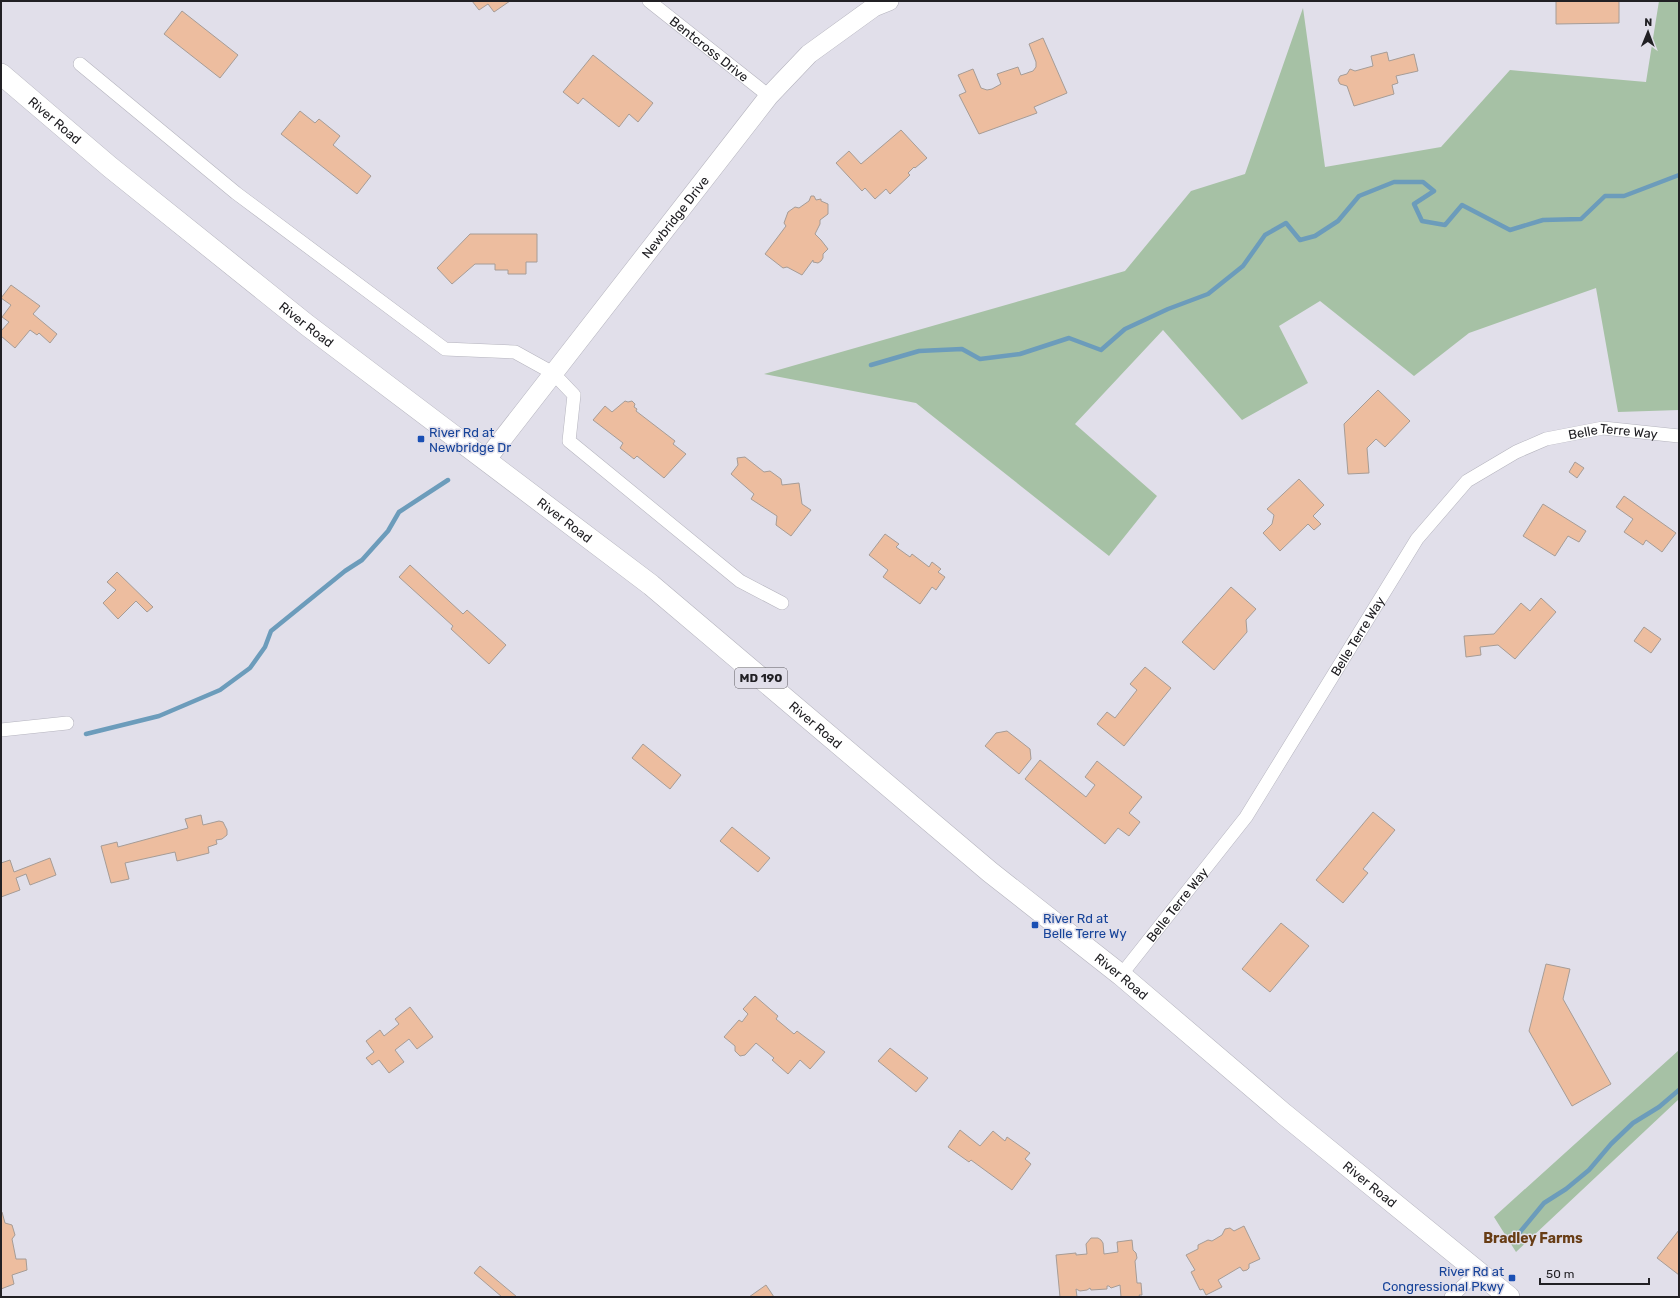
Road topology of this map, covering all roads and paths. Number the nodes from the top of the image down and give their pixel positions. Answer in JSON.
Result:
{"nodes":[{"id":1,"x":649,"y":1,"type":"edge"},
{"id":2,"x":888,"y":1,"type":"edge"},
{"id":3,"x":80,"y":64,"type":"dead end"},
{"id":4,"x":1,"y":74,"type":"edge"},
{"id":5,"x":769,"y":96,"type":"junction"},
{"id":6,"x":553,"y":373,"type":"junction"},
{"id":7,"x":1679,"y":436,"type":"edge"},
{"id":8,"x":486,"y":460,"type":"junction"},
{"id":9,"x":782,"y":603,"type":"dead end"},
{"id":10,"x":67,"y":723,"type":"dead end"},
{"id":11,"x":1,"y":730,"type":"edge"},
{"id":12,"x":1121,"y":975,"type":"junction"},
{"id":13,"x":1478,"y":1271,"type":"junction"},
{"id":14,"x":1451,"y":1297,"type":"edge"},
{"id":15,"x":1509,"y":1297,"type":"edge"}],
"edges":[{"from":1,"to":5,"type":"street","name":"Bentcross Drive"},
{"from":2,"to":5,"type":"street","name":"Newbridge Drive"},
{"from":3,"to":6,"type":"street"},
{"from":4,"to":8,"type":"main road","name":"River Road","number":"MD 190"},
{"from":5,"to":6,"type":"street","name":"Newbridge Drive"},
{"from":6,"to":8,"type":"street","name":"Newbridge Drive"},
{"from":6,"to":9,"type":"street"},
{"from":7,"to":12,"type":"street","name":"Belle Terre Way"},
{"from":8,"to":12,"type":"main road","name":"River Road","number":"MD 190"},
{"from":10,"to":11,"type":"street"},
{"from":12,"to":13,"type":"main road","name":"River Road","number":"MD 190"},
{"from":13,"to":14,"type":"street"},
{"from":13,"to":15,"type":"main road","name":"River Road","number":"MD 190"}]}
